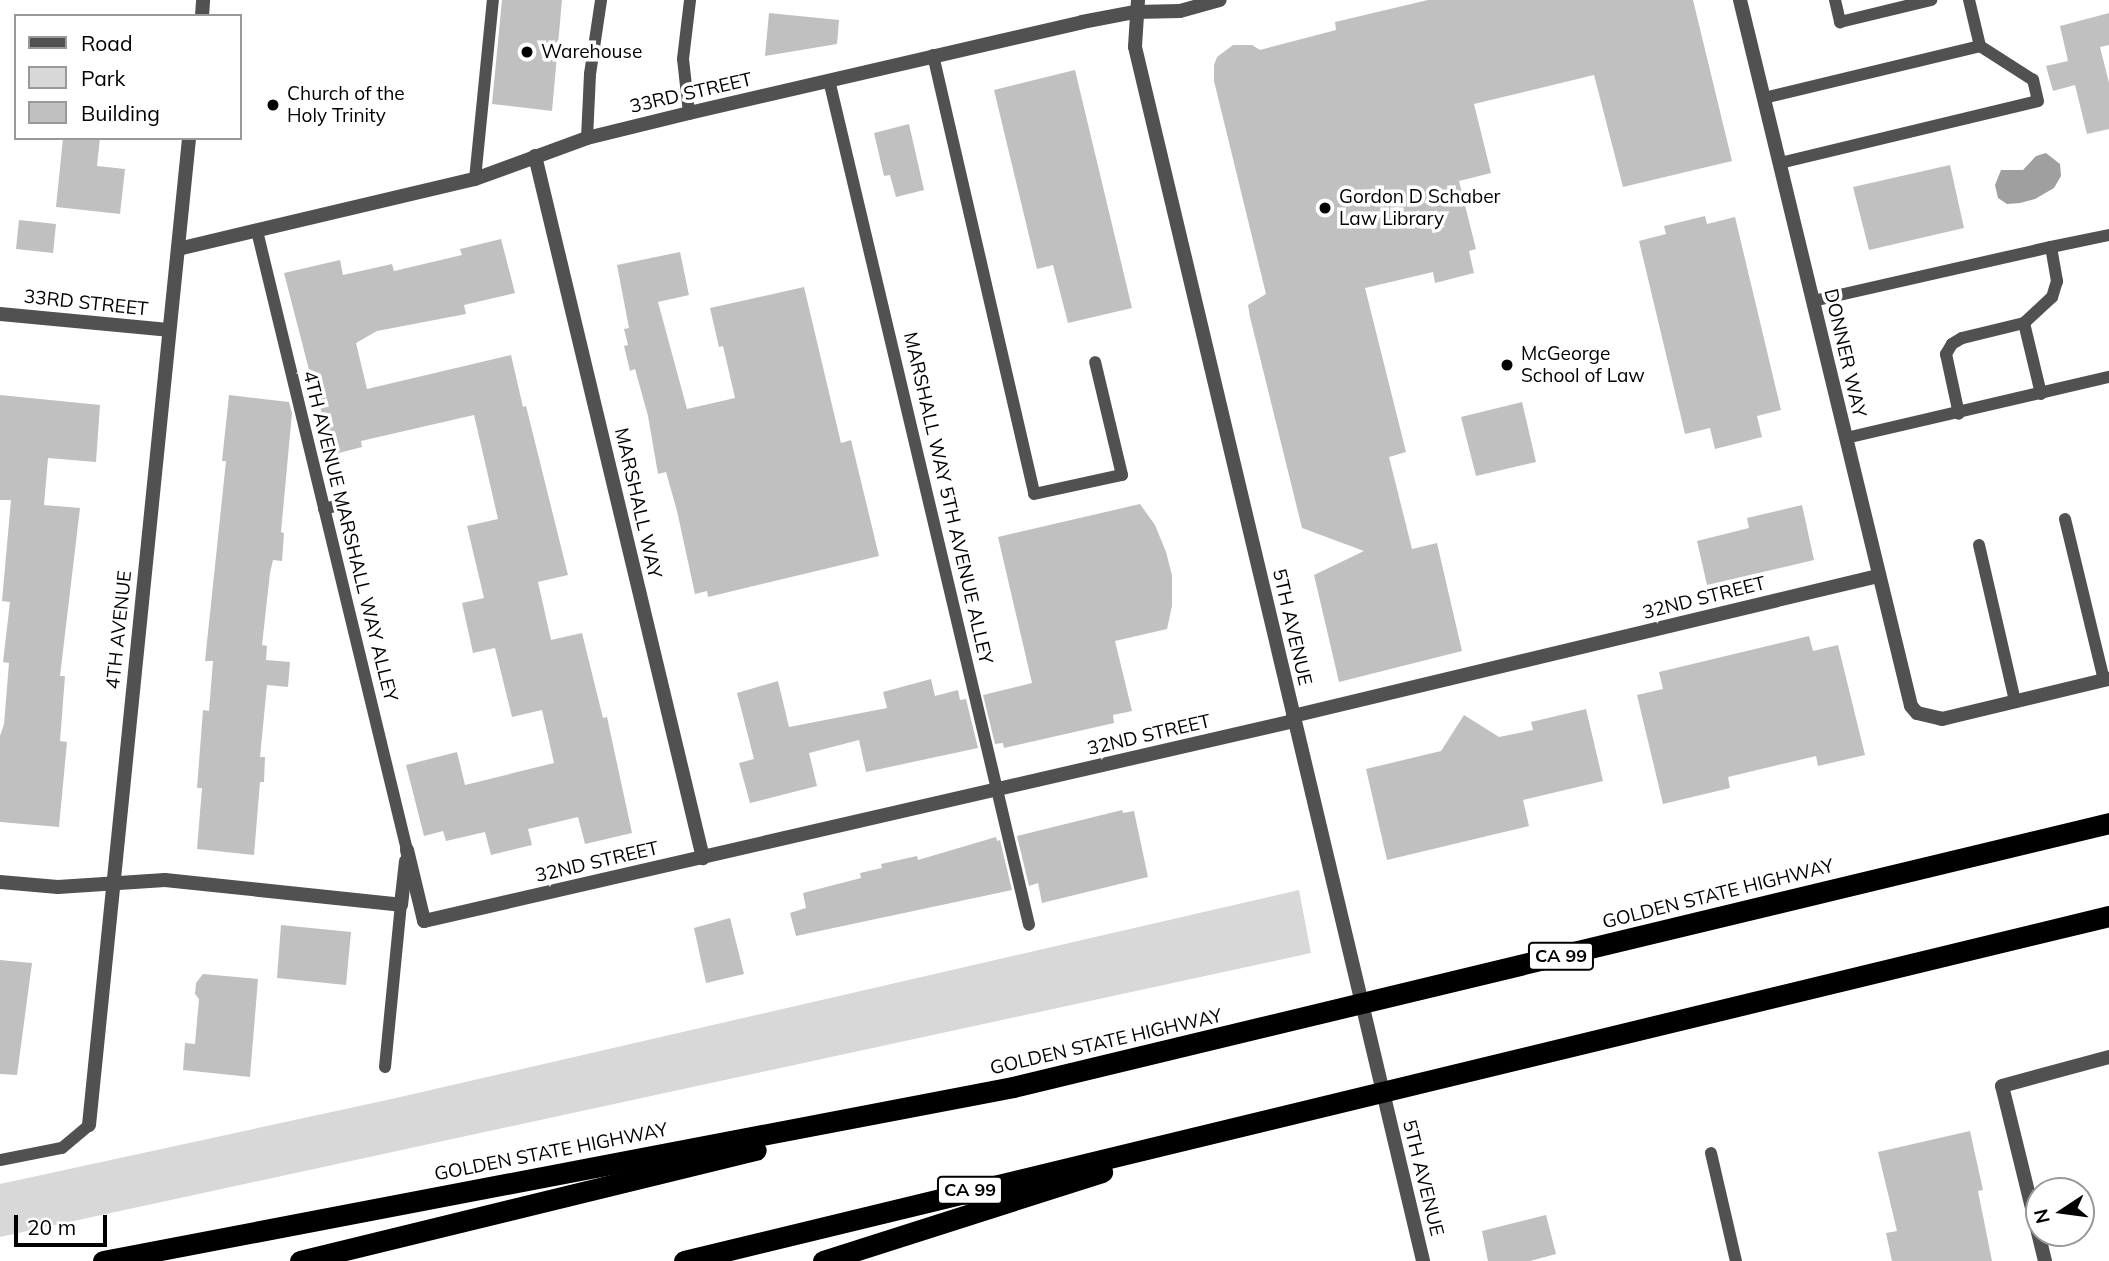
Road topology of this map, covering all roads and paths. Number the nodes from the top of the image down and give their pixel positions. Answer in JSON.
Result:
{"nodes":[{"id":1,"x":493,"y":0,"type":"edge"},
{"id":2,"x":601,"y":0,"type":"edge"},
{"id":3,"x":690,"y":0,"type":"edge"},
{"id":4,"x":1220,"y":0,"type":"edge"},
{"id":5,"x":1740,"y":0,"type":"edge"},
{"id":6,"x":1835,"y":0,"type":"edge"},
{"id":7,"x":1931,"y":0,"type":"edge"},
{"id":8,"x":1969,"y":0,"type":"edge"},
{"id":9,"x":1137,"y":6,"type":"edge"},
{"id":10,"x":1980,"y":46,"type":"junction"},
{"id":11,"x":933,"y":55,"type":"junction"},
{"id":12,"x":829,"y":80,"type":"junction"},
{"id":13,"x":1764,"y":98,"type":"junction"},
{"id":14,"x":689,"y":113,"type":"junction"},
{"id":15,"x":587,"y":138,"type":"junction"},
{"id":16,"x":190,"y":140,"type":"edge"},
{"id":17,"x":535,"y":156,"type":"junction"},
{"id":18,"x":1780,"y":163,"type":"junction"},
{"id":19,"x":475,"y":179,"type":"junction"},
{"id":20,"x":257,"y":231,"type":"junction"},
{"id":21,"x":2109,"y":235,"type":"edge"},
{"id":22,"x":2051,"y":247,"type":"junction"},
{"id":23,"x":178,"y":249,"type":"junction"},
{"id":24,"x":1813,"y":301,"type":"junction"},
{"id":25,"x":0,"y":314,"type":"edge"},
{"id":26,"x":2024,"y":323,"type":"junction"},
{"id":27,"x":168,"y":330,"type":"junction"},
{"id":28,"x":1094,"y":362,"type":"dead end"},
{"id":29,"x":2109,"y":376,"type":"edge"},
{"id":30,"x":2041,"y":394,"type":"junction"},
{"id":31,"x":1959,"y":414,"type":"junction"},
{"id":32,"x":1846,"y":438,"type":"junction"},
{"id":33,"x":343,"y":504,"type":"dead end"},
{"id":34,"x":324,"y":509,"type":"junction"},
{"id":35,"x":2065,"y":519,"type":"dead end"},
{"id":36,"x":1979,"y":545,"type":"dead end"},
{"id":37,"x":1878,"y":576,"type":"junction"},
{"id":38,"x":2106,"y":680,"type":"edge"},
{"id":39,"x":2015,"y":701,"type":"junction"},
{"id":40,"x":1294,"y":718,"type":"junction"},
{"id":41,"x":997,"y":790,"type":"junction"},
{"id":42,"x":2109,"y":823,"type":"edge"},
{"id":43,"x":407,"y":850,"type":"junction"},
{"id":44,"x":703,"y":858,"type":"junction"},
{"id":45,"x":0,"y":882,"type":"edge"},
{"id":46,"x":113,"y":884,"type":"junction"},
{"id":47,"x":401,"y":905,"type":"junction"},
{"id":48,"x":2109,"y":916,"type":"edge"},
{"id":49,"x":1029,"y":925,"type":"dead end"},
{"id":50,"x":2109,"y":1057,"type":"edge"},
{"id":51,"x":384,"y":1067,"type":"dead end"},
{"id":52,"x":1013,"y":1087,"type":"junction"},
{"id":53,"x":1257,"y":1122,"type":"junction"},
{"id":54,"x":89,"y":1125,"type":"joint"},
{"id":55,"x":1710,"y":1153,"type":"dead end"},
{"id":56,"x":0,"y":1160,"type":"edge"},
{"id":57,"x":103,"y":1261,"type":"edge"},
{"id":58,"x":300,"y":1261,"type":"edge"},
{"id":59,"x":684,"y":1261,"type":"edge"},
{"id":60,"x":823,"y":1261,"type":"edge"},
{"id":61,"x":1423,"y":1261,"type":"edge"},
{"id":62,"x":1736,"y":1261,"type":"edge"},
{"id":63,"x":2045,"y":1261,"type":"edge"}],
"edges":[{"from":1,"to":19,"type":"lane"},
{"from":2,"to":15,"type":"lane"},
{"from":3,"to":14,"type":"lane"},
{"from":4,"to":9,"type":"street","name":"33RD STREET"},
{"from":5,"to":13,"type":"street","name":"DONNER WAY"},
{"from":6,"to":7,"type":"lane"},
{"from":8,"to":10,"type":"lane"},
{"from":9,"to":11,"type":"street","name":"33RD STREET"},
{"from":9,"to":40,"type":"street","name":"5TH AVENUE"},
{"from":10,"to":13,"type":"lane"},
{"from":10,"to":18,"type":"lane"},
{"from":11,"to":12,"type":"street","name":"33RD STREET"},
{"from":11,"to":28,"type":"lane"},
{"from":12,"to":14,"type":"street","name":"33RD STREET"},
{"from":12,"to":41,"type":"lane","name":"MARSHALL WAY 5TH AVENUE ALLEY"},
{"from":13,"to":18,"type":"street","name":"DONNER WAY"},
{"from":14,"to":15,"type":"street","name":"33RD STREET"},
{"from":15,"to":17,"type":"street","name":"33RD STREET"},
{"from":16,"to":23,"type":"street","name":"4TH AVENUE"},
{"from":17,"to":19,"type":"street","name":"33RD STREET"},
{"from":17,"to":44,"type":"street","name":"MARSHALL WAY"},
{"from":18,"to":24,"type":"street","name":"DONNER WAY"},
{"from":19,"to":20,"type":"street","name":"33RD STREET"},
{"from":20,"to":23,"type":"street","name":"33RD STREET"},
{"from":20,"to":34,"type":"lane","name":"4TH AVENUE MARSHALL WAY ALLEY"},
{"from":21,"to":22,"type":"lane"},
{"from":22,"to":24,"type":"lane"},
{"from":22,"to":26,"type":"lane"},
{"from":23,"to":27,"type":"street","name":"4TH AVENUE"},
{"from":24,"to":32,"type":"street","name":"DONNER WAY"},
{"from":25,"to":27,"type":"street","name":"33RD STREET"},
{"from":26,"to":30,"type":"lane"},
{"from":26,"to":31,"type":"lane"},
{"from":27,"to":46,"type":"street","name":"4TH AVENUE"},
{"from":29,"to":30,"type":"lane"},
{"from":30,"to":31,"type":"lane"},
{"from":31,"to":32,"type":"lane"},
{"from":32,"to":37,"type":"street","name":"DONNER WAY"},
{"from":33,"to":34,"type":"lane"},
{"from":34,"to":43,"type":"lane","name":"4TH AVENUE MARSHALL WAY ALLEY"},
{"from":35,"to":38,"type":"lane"},
{"from":36,"to":39,"type":"lane"},
{"from":37,"to":39,"type":"street","name":"DONNER WAY"},
{"from":37,"to":40,"type":"street","name":"32ND STREET"},
{"from":38,"to":39,"type":"street"},
{"from":40,"to":41,"type":"street","name":"32ND STREET"},
{"from":40,"to":61,"type":"street","name":"5TH AVENUE"},
{"from":41,"to":44,"type":"street","name":"32ND STREET"},
{"from":41,"to":49,"type":"lane","name":"MARSHALL WAY 5TH AVENUE ALLEY"},
{"from":42,"to":52,"type":"highway","name":"GOLDEN STATE HIGHWAY","number":"CA 99"},
{"from":43,"to":44,"type":"street","name":"32ND STREET"},
{"from":43,"to":47,"type":"street"},
{"from":45,"to":46,"type":"street"},
{"from":46,"to":47,"type":"street"},
{"from":46,"to":54,"type":"street","name":"4TH AVENUE"},
{"from":47,"to":51,"type":"lane"},
{"from":48,"to":53,"type":"highway","number":"CA 99"},
{"from":50,"to":63,"type":"street"},
{"from":52,"to":57,"type":"highway","name":"GOLDEN STATE HIGHWAY"},
{"from":52,"to":58,"type":"highway"},
{"from":53,"to":59,"type":"highway","number":"CA 99"},
{"from":53,"to":60,"type":"highway"},
{"from":54,"to":56,"type":"lane"},
{"from":55,"to":62,"type":"lane"}]}
